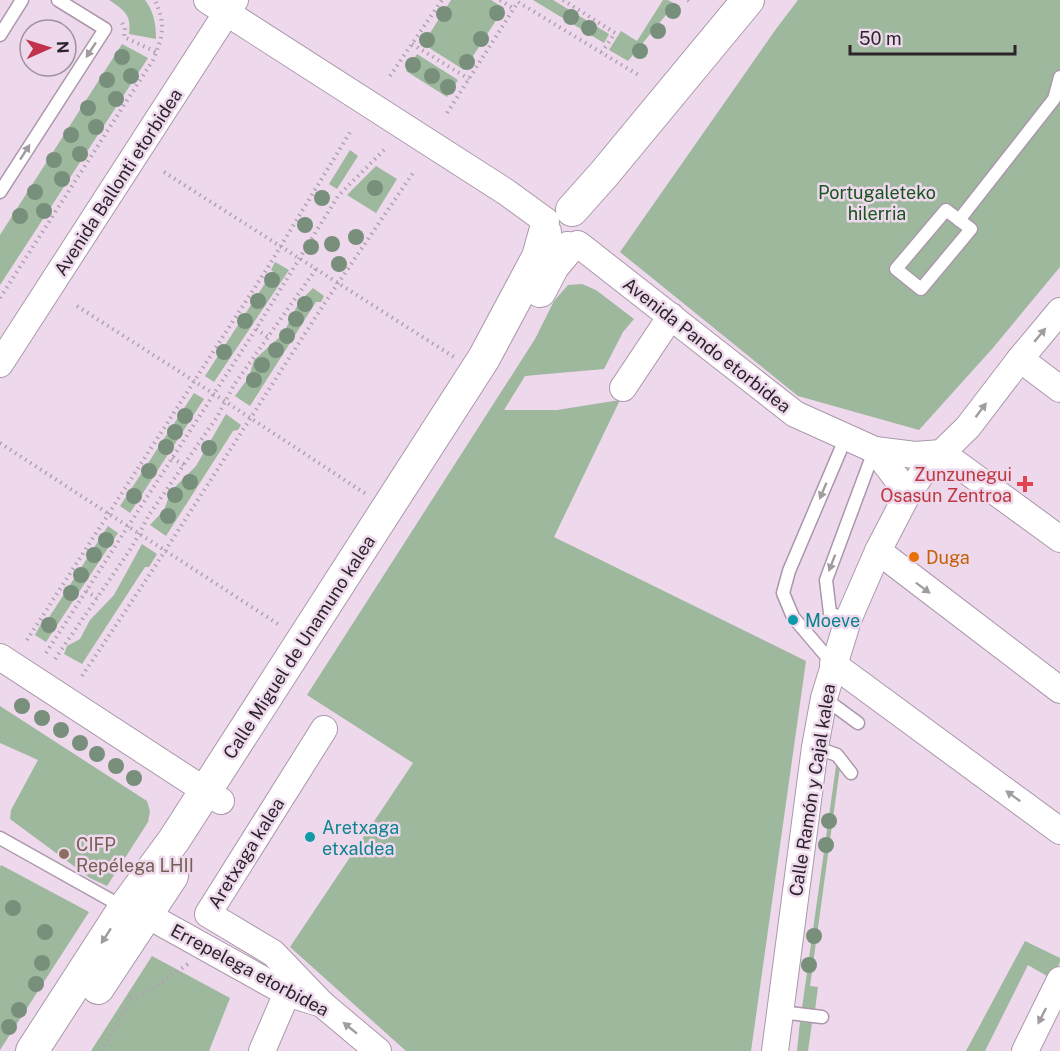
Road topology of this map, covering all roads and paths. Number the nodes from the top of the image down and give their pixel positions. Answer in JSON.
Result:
{"nodes":[{"id":1,"x":22,"y":0,"type":"edge"},
{"id":2,"x":58,"y":0,"type":"edge"},
{"id":3,"x":155,"y":0,"type":"edge"},
{"id":4,"x":442,"y":0,"type":"edge"},
{"id":5,"x":500,"y":0,"type":"edge"},
{"id":6,"x":563,"y":0,"type":"edge"},
{"id":7,"x":748,"y":0,"type":"edge"},
{"id":8,"x":519,"y":1,"type":"edge"},
{"id":9,"x":223,"y":4,"type":"edge"},
{"id":10,"x":514,"y":9,"type":"junction"},
{"id":11,"x":0,"y":35,"type":"edge"},
{"id":12,"x":124,"y":37,"type":"dead end"},
{"id":13,"x":412,"y":44,"type":"junction"},
{"id":14,"x":156,"y":52,"type":"junction"},
{"id":15,"x":602,"y":52,"type":"junction"},
{"id":16,"x":390,"y":76,"type":"dead end"},
{"id":17,"x":640,"y":76,"type":"dead end"},
{"id":18,"x":1060,"y":77,"type":"edge"},
{"id":19,"x":469,"y":79,"type":"junction"},
{"id":20,"x":1057,"y":97,"type":"edge"},
{"id":21,"x":447,"y":113,"type":"dead end"},
{"id":22,"x":352,"y":129,"type":"dead end"},
{"id":23,"x":384,"y":150,"type":"dead end"},
{"id":24,"x":415,"y":170,"type":"dead end"},
{"id":25,"x":164,"y":172,"type":"dead end"},
{"id":26,"x":0,"y":192,"type":"edge"},
{"id":27,"x":959,"y":220,"type":"junction"},
{"id":28,"x":563,"y":226,"type":"junction"},
{"id":29,"x":280,"y":245,"type":"junction"},
{"id":30,"x":299,"y":258,"type":"junction"},
{"id":31,"x":316,"y":269,"type":"junction"},
{"id":32,"x":338,"y":284,"type":"junction"},
{"id":33,"x":0,"y":298,"type":"edge"},
{"id":34,"x":77,"y":306,"type":"dead end"},
{"id":35,"x":1060,"y":311,"type":"edge"},
{"id":36,"x":671,"y":316,"type":"junction"},
{"id":37,"x":256,"y":329,"type":"junction"},
{"id":38,"x":268,"y":337,"type":"junction"},
{"id":39,"x":454,"y":357,"type":"dead end"},
{"id":40,"x":1020,"y":359,"type":"junction"},
{"id":41,"x":0,"y":364,"type":"edge"},
{"id":42,"x":194,"y":381,"type":"junction"},
{"id":43,"x":623,"y":388,"type":"dead end"},
{"id":44,"x":1060,"y":389,"type":"edge"},
{"id":45,"x":214,"y":394,"type":"junction"},
{"id":46,"x":225,"y":401,"type":"junction"},
{"id":47,"x":250,"y":418,"type":"junction"},
{"id":48,"x":846,"y":437,"type":"junction"},
{"id":49,"x":0,"y":443,"type":"edge"},
{"id":50,"x":875,"y":450,"type":"junction"},
{"id":51,"x":942,"y":453,"type":"junction"},
{"id":52,"x":172,"y":458,"type":"junction"},
{"id":53,"x":184,"y":465,"type":"junction"},
{"id":54,"x":369,"y":496,"type":"dead end"},
{"id":55,"x":906,"y":497,"type":"junction"},
{"id":56,"x":109,"y":513,"type":"junction"},
{"id":57,"x":129,"y":525,"type":"junction"},
{"id":58,"x":140,"y":533,"type":"junction"},
{"id":59,"x":1060,"y":539,"type":"edge"},
{"id":60,"x":166,"y":550,"type":"junction"},
{"id":61,"x":878,"y":551,"type":"junction"},
{"id":62,"x":86,"y":591,"type":"junction"},
{"id":63,"x":97,"y":598,"type":"junction"},
{"id":64,"x":848,"y":621,"type":"junction"},
{"id":65,"x":283,"y":627,"type":"dead end"},
{"id":66,"x":27,"y":640,"type":"dead end"},
{"id":67,"x":46,"y":653,"type":"dead end"},
{"id":68,"x":0,"y":657,"type":"edge"},
{"id":69,"x":55,"y":659,"type":"dead end"},
{"id":70,"x":833,"y":664,"type":"junction"},
{"id":71,"x":82,"y":676,"type":"dead end"},
{"id":72,"x":1060,"y":690,"type":"edge"},
{"id":73,"x":824,"y":698,"type":"junction"},
{"id":74,"x":858,"y":723,"type":"dead end"},
{"id":75,"x":324,"y":729,"type":"dead end"},
{"id":76,"x":815,"y":747,"type":"junction"},
{"id":77,"x":851,"y":773,"type":"dead end"},
{"id":78,"x":213,"y":796,"type":"junction"},
{"id":79,"x":1060,"y":831,"type":"edge"},
{"id":80,"x":0,"y":838,"type":"edge"},
{"id":81,"x":136,"y":911,"type":"junction"},
{"id":82,"x":197,"y":959,"type":"dead end"},
{"id":83,"x":1060,"y":980,"type":"edge"},
{"id":84,"x":287,"y":993,"type":"junction"},
{"id":85,"x":322,"y":1004,"type":"junction"},
{"id":86,"x":781,"y":1012,"type":"junction"},
{"id":87,"x":822,"y":1017,"type":"dead end"},
{"id":88,"x":32,"y":1051,"type":"edge"},
{"id":89,"x":56,"y":1051,"type":"edge"},
{"id":90,"x":101,"y":1051,"type":"edge"},
{"id":91,"x":262,"y":1051,"type":"edge"},
{"id":92,"x":378,"y":1051,"type":"edge"},
{"id":93,"x":775,"y":1051,"type":"edge"},
{"id":94,"x":1025,"y":1051,"type":"edge"}],
"edges":[{"from":1,"to":11,"type":"lane"},
{"from":2,"to":26,"type":"lane"},
{"from":3,"to":14,"type":"path"},
{"from":4,"to":13,"type":"path"},
{"from":5,"to":10,"type":"path"},
{"from":6,"to":15,"type":"path"},
{"from":7,"to":28,"type":"street","name":"Calle Miguel de Unamuno kalea"},
{"from":8,"to":10,"type":"path"},
{"from":8,"to":15,"type":"path"},
{"from":9,"to":28,"type":"street","name":"Avenida Pando etorbidea"},
{"from":9,"to":41,"type":"street","name":"Avenida Ballonti etorbidea"},
{"from":10,"to":19,"type":"path"},
{"from":12,"to":14,"type":"path"},
{"from":13,"to":16,"type":"path"},
{"from":13,"to":19,"type":"path"},
{"from":14,"to":33,"type":"path"},
{"from":15,"to":17,"type":"path"},
{"from":18,"to":20,"type":"lane"},
{"from":19,"to":21,"type":"path"},
{"from":20,"to":27,"type":"lane"},
{"from":22,"to":29,"type":"path"},
{"from":23,"to":30,"type":"path"},
{"from":24,"to":32,"type":"path"},
{"from":25,"to":29,"type":"path"},
{"from":27,"to":27,"type":"lane"},
{"from":28,"to":36,"type":"street","name":"Avenida Pando etorbidea"},
{"from":28,"to":78,"type":"street","name":"Calle Miguel de Unamuno kalea"},
{"from":29,"to":30,"type":"path"},
{"from":29,"to":42,"type":"path"},
{"from":30,"to":31,"type":"path"},
{"from":30,"to":37,"type":"path"},
{"from":31,"to":32,"type":"path"},
{"from":31,"to":38,"type":"path"},
{"from":32,"to":39,"type":"path"},
{"from":32,"to":47,"type":"path"},
{"from":34,"to":42,"type":"path"},
{"from":40,"to":35,"type":"street","name":"Calle Ramón y Cajal kalea","one_way":true},
{"from":36,"to":43,"type":"street"},
{"from":36,"to":48,"type":"street","name":"Avenida Pando etorbidea"},
{"from":37,"to":38,"type":"path"},
{"from":37,"to":45,"type":"path"},
{"from":38,"to":46,"type":"path"},
{"from":40,"to":44,"type":"street"},
{"from":51,"to":40,"type":"street","name":"Calle Ramón y Cajal kalea","one_way":true},
{"from":42,"to":45,"type":"path"},
{"from":42,"to":56,"type":"path"},
{"from":45,"to":46,"type":"path"},
{"from":45,"to":52,"type":"path"},
{"from":46,"to":47,"type":"path"},
{"from":46,"to":53,"type":"path"},
{"from":47,"to":54,"type":"path"},
{"from":47,"to":60,"type":"path"},
{"from":48,"to":50,"type":"street","name":"Avenida Pando etorbidea"},
{"from":48,"to":70,"type":"lane","one_way":true},
{"from":49,"to":56,"type":"path"},
{"from":50,"to":51,"type":"street","name":"Avenida Pando etorbidea"},
{"from":50,"to":55,"type":"street","name":"Avenida Pando etorbidea"},
{"from":50,"to":64,"type":"lane","one_way":true},
{"from":51,"to":55,"type":"street","name":"Calle Ramón y Cajal kalea"},
{"from":51,"to":59,"type":"street"},
{"from":52,"to":53,"type":"path"},
{"from":52,"to":57,"type":"path"},
{"from":53,"to":58,"type":"path"},
{"from":55,"to":61,"type":"street","name":"Calle Ramón y Cajal kalea"},
{"from":56,"to":57,"type":"path"},
{"from":56,"to":66,"type":"path"},
{"from":57,"to":58,"type":"path"},
{"from":57,"to":62,"type":"path"},
{"from":58,"to":60,"type":"path"},
{"from":58,"to":63,"type":"path"},
{"from":60,"to":65,"type":"path"},
{"from":60,"to":71,"type":"path"},
{"from":61,"to":64,"type":"street","name":"Calle Ramón y Cajal kalea"},
{"from":61,"to":72,"type":"street","one_way":true},
{"from":62,"to":63,"type":"path"},
{"from":62,"to":67,"type":"path"},
{"from":63,"to":69,"type":"path"},
{"from":64,"to":70,"type":"street","name":"Calle Ramón y Cajal kalea"},
{"from":68,"to":78,"type":"street"},
{"from":70,"to":73,"type":"street","name":"Calle Ramón y Cajal kalea"},
{"from":79,"to":70,"type":"street","one_way":true},
{"from":73,"to":74,"type":"lane"},
{"from":73,"to":76,"type":"street","name":"Calle Ramón y Cajal kalea"},
{"from":75,"to":85,"type":"street","name":"Aretxaga kalea"},
{"from":76,"to":77,"type":"lane"},
{"from":76,"to":86,"type":"street","name":"Calle Ramón y Cajal kalea"},
{"from":78,"to":81,"type":"street","name":"Calle Miguel de Unamuno kalea"},
{"from":80,"to":81,"type":"lane"},
{"from":81,"to":84,"type":"street","name":"Errepelega etorbidea"},
{"from":81,"to":88,"type":"street","name":"Calle Miguel de Unamuno kalea","one_way":true},
{"from":81,"to":89,"type":"street","name":"Calle Miguel de Unamuno kalea"},
{"from":82,"to":90,"type":"path"},
{"from":83,"to":94,"type":"street","one_way":true},
{"from":84,"to":85,"type":"street","name":"Errepelega etorbidea"},
{"from":84,"to":91,"type":"street"},
{"from":92,"to":85,"type":"street","name":"Errepelega etorbidea","one_way":true},
{"from":86,"to":87,"type":"lane"},
{"from":86,"to":93,"type":"street","name":"Calle Ramón y Cajal kalea"}]}
